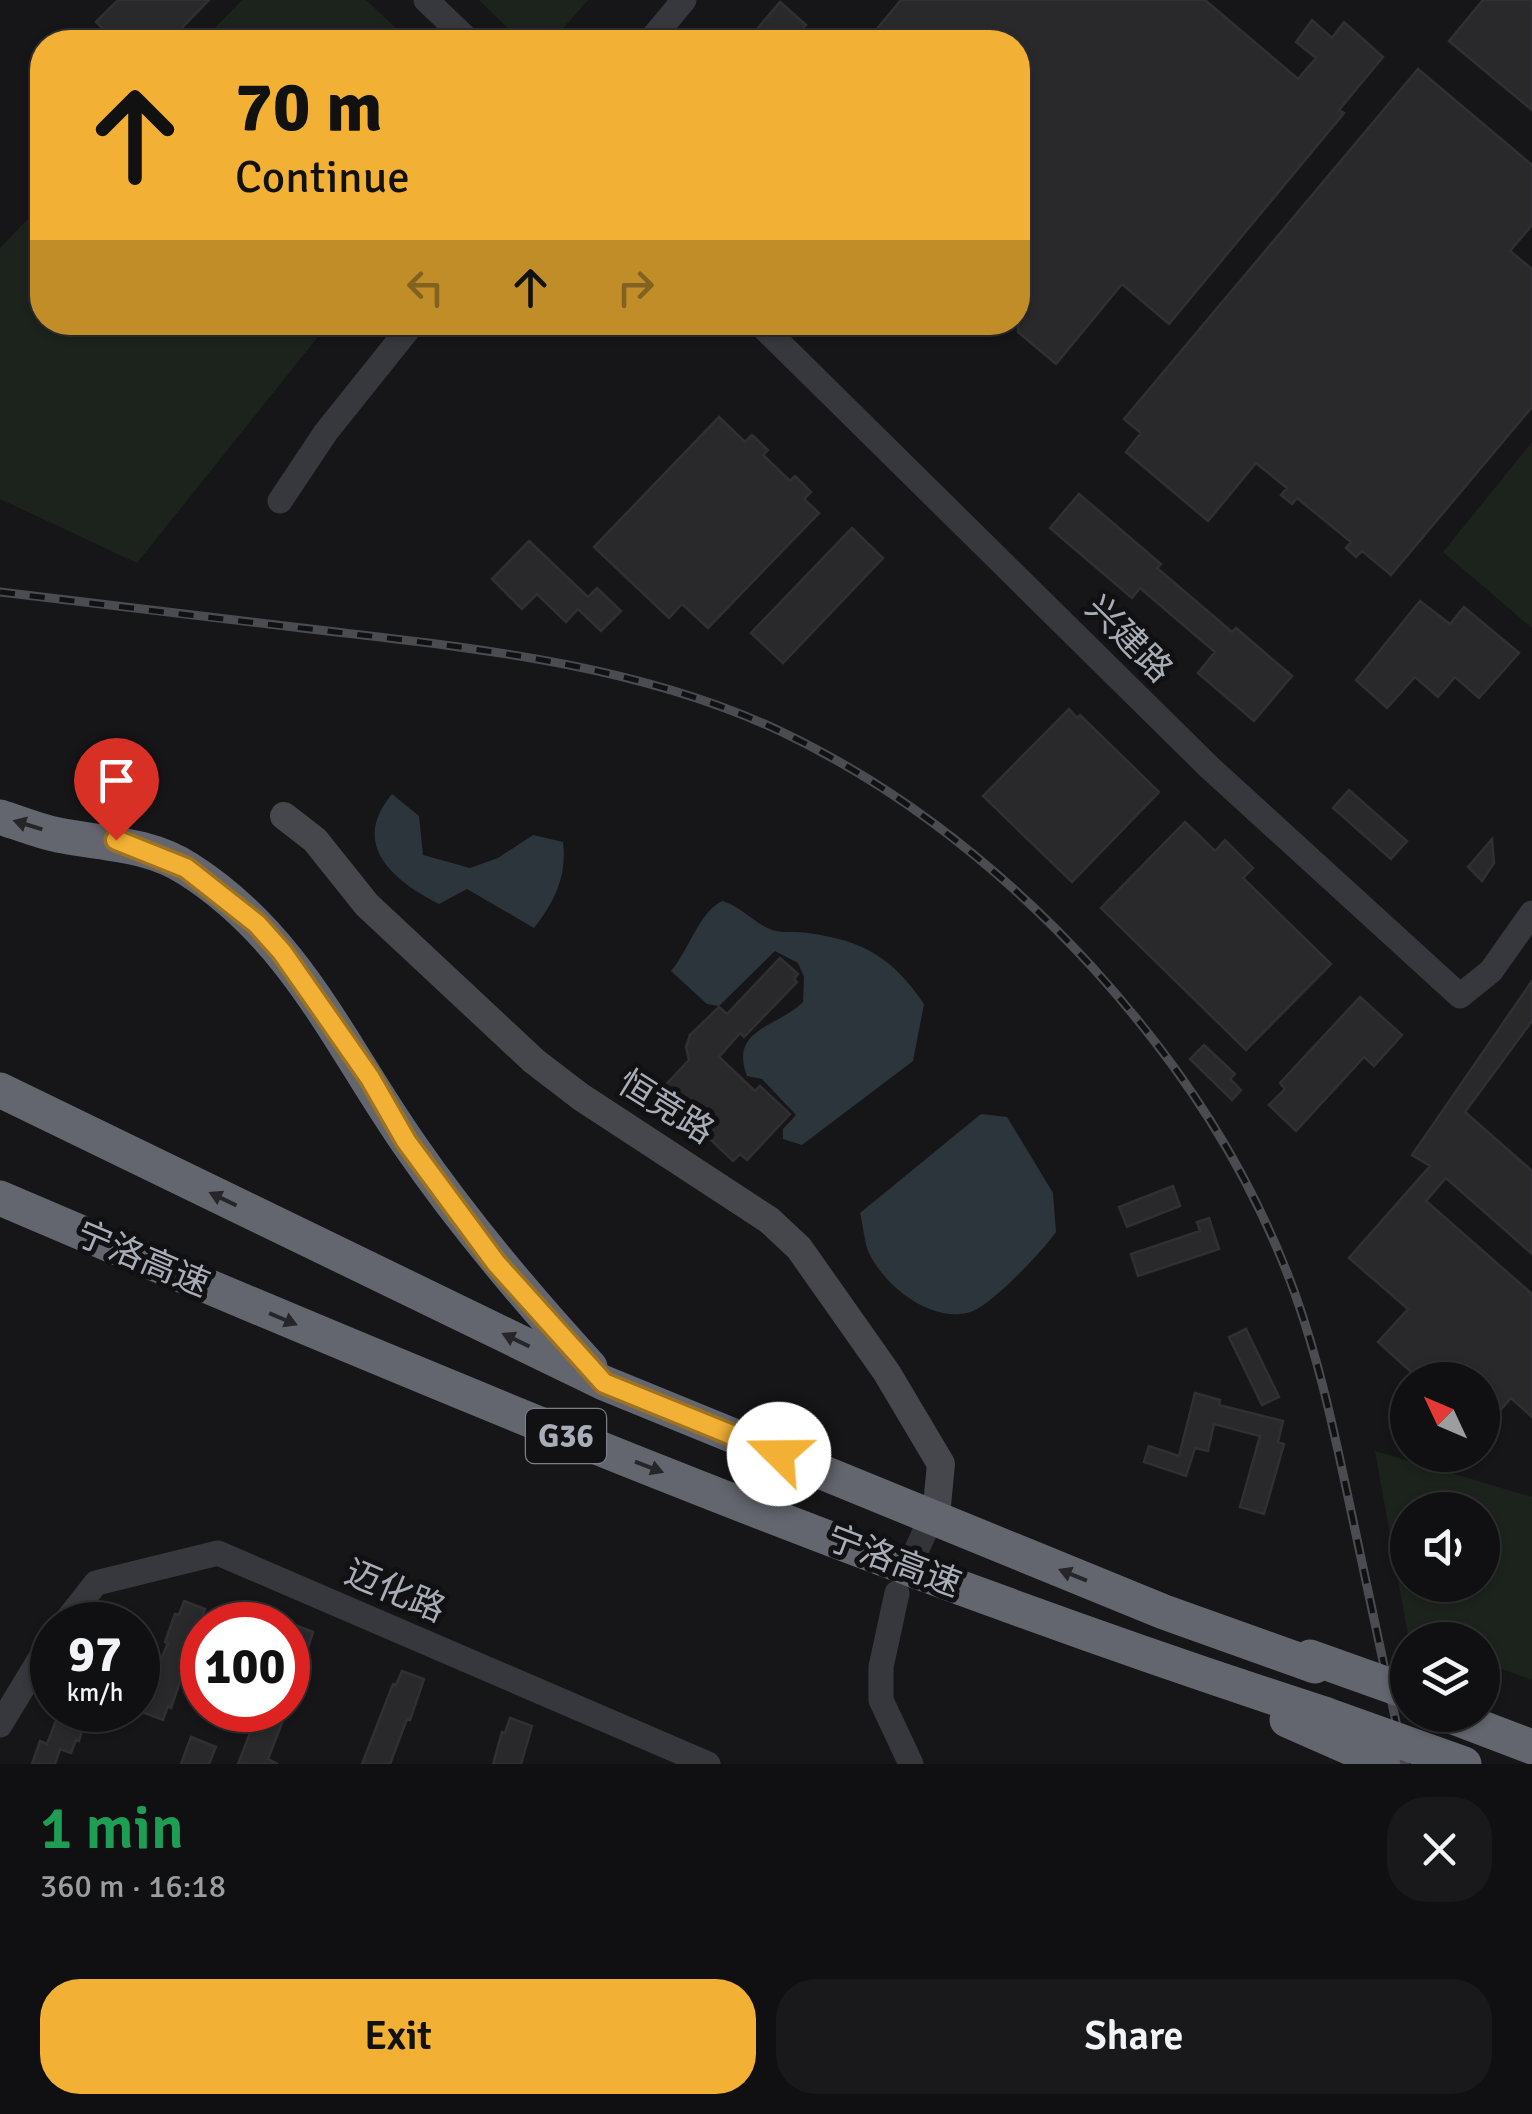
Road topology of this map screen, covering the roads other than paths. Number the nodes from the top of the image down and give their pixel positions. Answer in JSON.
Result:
{"nodes":[{"id":1,"x":426,"y":0,"type":"edge"},
{"id":2,"x":684,"y":0,"type":"edge"},
{"id":3,"x":457,"y":30,"type":"edge"},
{"id":4,"x":659,"y":30,"type":"edge"},
{"id":5,"x":404,"y":335,"type":"edge"},
{"id":6,"x":771,"y":335,"type":"edge"},
{"id":7,"x":280,"y":501,"type":"dead end"},
{"id":8,"x":284,"y":816,"type":"dead end"},
{"id":9,"x":0,"y":817,"type":"edge"},
{"id":10,"x":1532,"y":913,"type":"edge"},
{"id":11,"x":0,"y":1090,"type":"edge"},
{"id":12,"x":0,"y":1198,"type":"edge"},
{"id":13,"x":604,"y":1383,"type":"junction"},
{"id":14,"x":936,"y":1505,"type":"tunnel mouth"},
{"id":15,"x":898,"y":1593,"type":"tunnel mouth"},
{"id":16,"x":81,"y":1602,"type":"edge"},
{"id":17,"x":1312,"y":1662,"type":"junction"},
{"id":18,"x":30,"y":1675,"type":"edge"},
{"id":19,"x":1390,"y":1686,"type":"edge"},
{"id":20,"x":1390,"y":1693,"type":"edge"},
{"id":21,"x":0,"y":1725,"type":"edge"},
{"id":22,"x":1327,"y":1726,"type":"junction"},
{"id":23,"x":1500,"y":1726,"type":"edge"},
{"id":24,"x":1497,"y":1732,"type":"edge"},
{"id":25,"x":1532,"y":1734,"type":"edge"},
{"id":26,"x":1532,"y":1747,"type":"edge"},
{"id":27,"x":708,"y":1764,"type":"edge"},
{"id":28,"x":911,"y":1764,"type":"edge"},
{"id":29,"x":1387,"y":1764,"type":"edge"},
{"id":30,"x":1464,"y":1764,"type":"edge"}],
"edges":[{"from":1,"to":3,"type":"street"},
{"from":2,"to":4,"type":"street"},
{"from":5,"to":7,"type":"street"},
{"from":6,"to":10,"type":"street","name":"兴建路"},
{"from":8,"to":14,"type":"main road","name":"恒竞路"},
{"from":13,"to":9,"type":"highway","one_way":true},
{"from":13,"to":11,"type":"highway","name":"宁洛高速","number":"G36","one_way":true},
{"from":12,"to":22,"type":"highway","name":"宁洛高速","number":"G36","one_way":true},
{"from":17,"to":13,"type":"highway","name":"宁洛高速","number":"G36","one_way":true},
{"from":15,"to":28,"type":"street"},
{"from":16,"to":27,"type":"street","name":"迈化路"},
{"from":17,"to":19,"type":"highway","bridge":true},
{"from":17,"to":20,"type":"highway","name":"宁洛高速","number":"G36","bridge":true},
{"from":18,"to":21,"type":"street"},
{"from":22,"to":29,"type":"highway"},
{"from":22,"to":30,"type":"highway","name":"宁洛高速","number":"G36","bridge":true},
{"from":23,"to":25,"type":"highway"},
{"from":24,"to":26,"type":"highway"}]}
